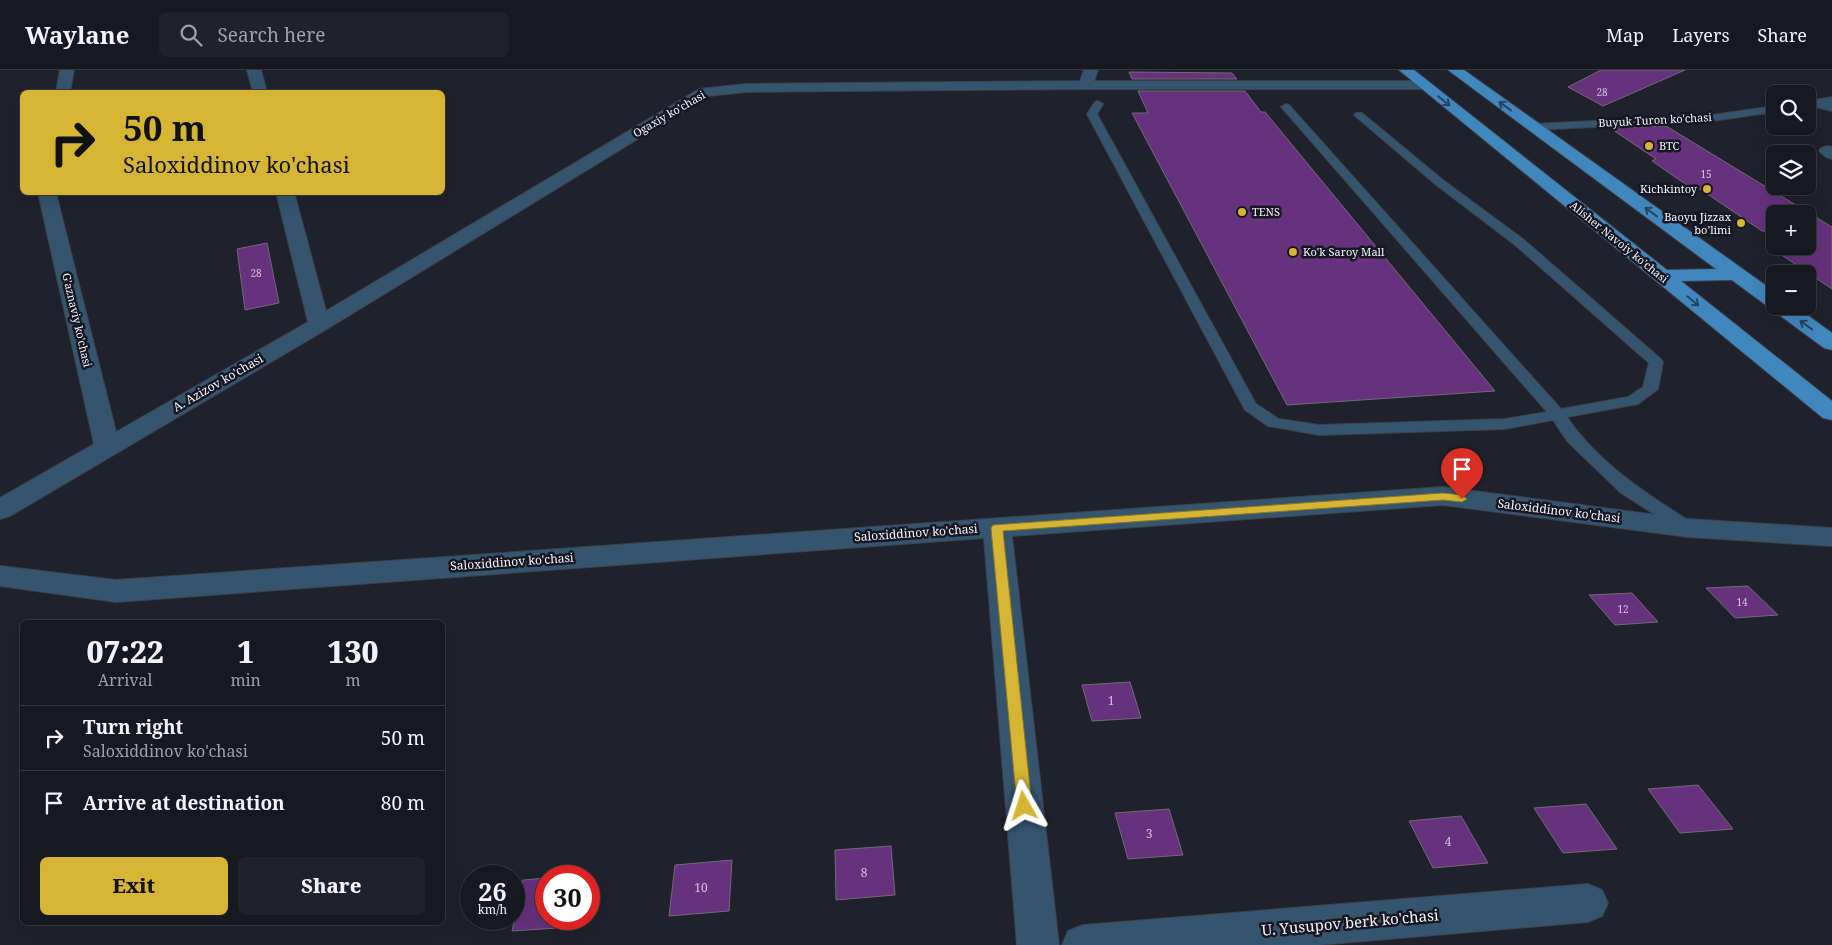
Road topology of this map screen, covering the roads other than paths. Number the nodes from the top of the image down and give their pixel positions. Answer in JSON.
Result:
{"nodes":[{"id":1,"x":67,"y":70,"type":"edge"},
{"id":2,"x":254,"y":70,"type":"edge"},
{"id":3,"x":1091,"y":70,"type":"edge"},
{"id":4,"x":1406,"y":70,"type":"edge"},
{"id":5,"x":1455,"y":70,"type":"edge"},
{"id":6,"x":1424,"y":85,"type":"junction"},
{"id":7,"x":1085,"y":86,"type":"junction"},
{"id":8,"x":63,"y":90,"type":"edge"},
{"id":9,"x":259,"y":90,"type":"edge"},
{"id":10,"x":1832,"y":100,"type":"edge"},
{"id":11,"x":1816,"y":102,"type":"edge"},
{"id":12,"x":1098,"y":104,"type":"dead end"},
{"id":13,"x":1816,"y":104,"type":"edge"},
{"id":14,"x":1286,"y":107,"type":"dead end"},
{"id":15,"x":1832,"y":107,"type":"edge"},
{"id":16,"x":1766,"y":110,"type":"edge"},
{"id":17,"x":1359,"y":115,"type":"dead end"},
{"id":18,"x":1534,"y":127,"type":"junction"},
{"id":19,"x":48,"y":195,"type":"edge"},
{"id":20,"x":286,"y":195,"type":"edge"},
{"id":21,"x":1736,"y":274,"type":"junction"},
{"id":22,"x":1662,"y":276,"type":"junction"},
{"id":23,"x":1766,"y":296,"type":"edge"},
{"id":24,"x":1793,"y":315,"type":"edge"},
{"id":25,"x":319,"y":324,"type":"junction"},
{"id":26,"x":1832,"y":344,"type":"edge"},
{"id":27,"x":1832,"y":413,"type":"edge"},
{"id":28,"x":1557,"y":414,"type":"junction"},
{"id":29,"x":107,"y":447,"type":"junction"},
{"id":30,"x":0,"y":510,"type":"edge"},
{"id":31,"x":997,"y":528,"type":"junction"},
{"id":32,"x":1688,"y":528,"type":"junction"},
{"id":33,"x":1832,"y":538,"type":"edge"},
{"id":34,"x":0,"y":576,"type":"edge"},
{"id":35,"x":1588,"y":903,"type":"dead end"},
{"id":36,"x":1038,"y":945,"type":"edge"},
{"id":37,"x":1082,"y":945,"type":"edge"}],
"edges":[{"from":1,"to":8,"type":"street"},
{"from":2,"to":9,"type":"street"},
{"from":3,"to":7,"type":"street"},
{"from":4,"to":6,"type":"main road","name":"Alisher Navoiy ko'chasi"},
{"from":18,"to":5,"type":"main road","one_way":true},
{"from":6,"to":7,"type":"street","name":"Ogaxiy ko'chasi"},
{"from":6,"to":22,"type":"main road","name":"Alisher Navoiy ko'chasi","one_way":true},
{"from":7,"to":25,"type":"street","name":"Ogaxiy ko'chasi"},
{"from":10,"to":11,"type":"lane"},
{"from":12,"to":28,"type":"lane"},
{"from":13,"to":15,"type":"street"},
{"from":14,"to":28,"type":"lane"},
{"from":16,"to":18,"type":"lane","name":"Buyuk Turon ko'chasi"},
{"from":17,"to":28,"type":"lane"},
{"from":21,"to":18,"type":"main road","one_way":true},
{"from":19,"to":29,"type":"street","name":"G'aznaviy ko'chasi"},
{"from":20,"to":25,"type":"street"},
{"from":21,"to":22,"type":"main road"},
{"from":21,"to":23,"type":"main road"},
{"from":22,"to":27,"type":"main road","name":"Alisher Navoiy ko'chasi","one_way":true},
{"from":26,"to":24,"type":"main road","one_way":true},
{"from":25,"to":29,"type":"street","name":"A. Azizov ko'chasi"},
{"from":28,"to":32,"type":"lane"},
{"from":29,"to":30,"type":"street","name":"A. Azizov ko'chasi"},
{"from":31,"to":32,"type":"street","name":"Saloxiddinov ko'chasi"},
{"from":31,"to":34,"type":"street","name":"Saloxiddinov ko'chasi"},
{"from":31,"to":36,"type":"street"},
{"from":32,"to":33,"type":"street","name":"Saloxiddinov ko'chasi"},
{"from":35,"to":37,"type":"street","name":"U. Yusupov berk ko'chasi"}]}
